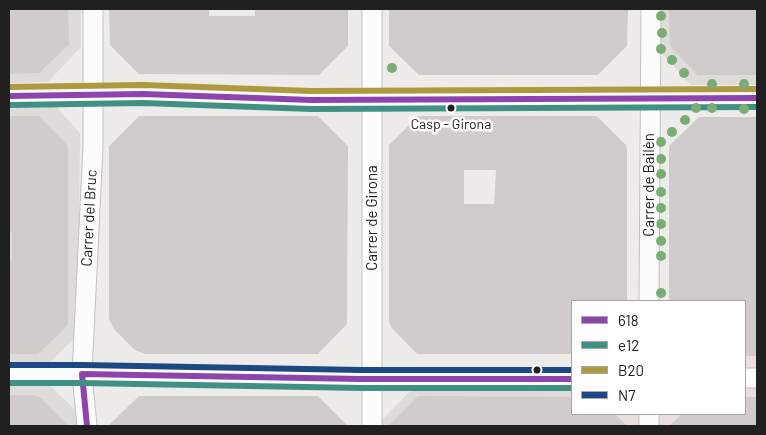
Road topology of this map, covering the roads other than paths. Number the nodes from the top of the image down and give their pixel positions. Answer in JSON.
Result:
{"nodes":[{"id":1,"x":93,"y":9,"type":"edge"},
{"id":2,"x":372,"y":9,"type":"edge"},
{"id":3,"x":651,"y":9,"type":"edge"},
{"id":4,"x":93,"y":95,"type":"junction"},
{"id":5,"x":9,"y":96,"type":"edge"},
{"id":6,"x":757,"y":98,"type":"edge"},
{"id":7,"x":650,"y":99,"type":"junction"},
{"id":8,"x":372,"y":100,"type":"junction"},
{"id":9,"x":649,"y":300,"type":"edge"},
{"id":10,"x":9,"y":374,"type":"edge"},
{"id":11,"x":82,"y":374,"type":"junction"},
{"id":12,"x":372,"y":379,"type":"junction"},
{"id":13,"x":571,"y":379,"type":"edge"},
{"id":14,"x":87,"y":426,"type":"edge"},
{"id":15,"x":372,"y":426,"type":"edge"}],
"edges":[{"from":1,"to":4,"type":"street","name":"Carrer del Bruc"},
{"from":2,"to":8,"type":"street","name":"Carrer de Girona"},
{"from":3,"to":7,"type":"street","name":"Carrer de Bailèn"},
{"from":4,"to":5,"type":"street"},
{"from":4,"to":8,"type":"street"},
{"from":4,"to":11,"type":"street","name":"Carrer del Bruc"},
{"from":6,"to":7,"type":"street"},
{"from":7,"to":8,"type":"street"},
{"from":7,"to":9,"type":"street","name":"Carrer de Bailèn"},
{"from":8,"to":12,"type":"street","name":"Carrer de Girona"},
{"from":10,"to":11,"type":"street"},
{"from":11,"to":12,"type":"street"},
{"from":11,"to":14,"type":"street","name":"Carrer del Bruc"},
{"from":12,"to":13,"type":"street"},
{"from":12,"to":15,"type":"street","name":"Carrer de Girona"}]}
